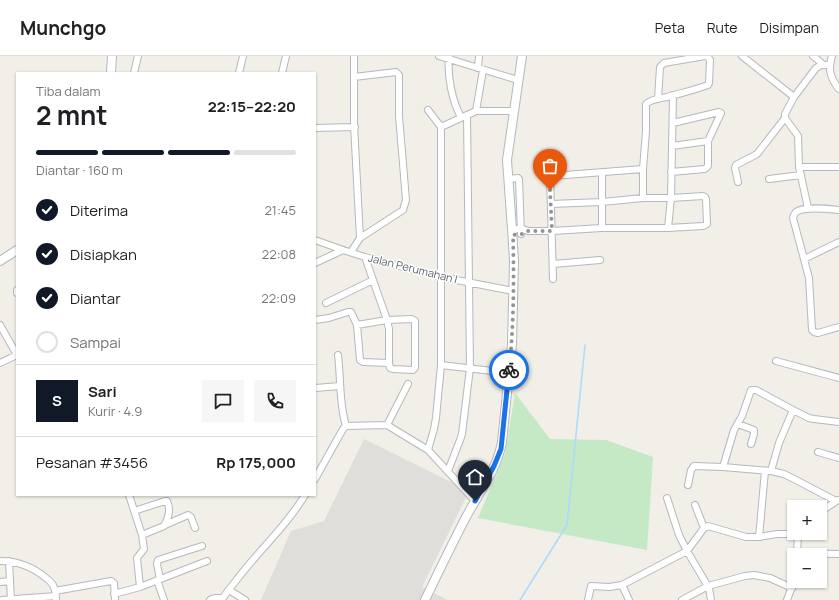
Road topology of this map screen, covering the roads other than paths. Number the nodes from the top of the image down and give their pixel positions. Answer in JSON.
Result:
{"nodes":[{"id":1,"x":112,"y":56,"type":"edge"},
{"id":2,"x":138,"y":56,"type":"edge"},
{"id":3,"x":243,"y":56,"type":"edge"},
{"id":4,"x":286,"y":56,"type":"edge"},
{"id":5,"x":354,"y":56,"type":"edge"},
{"id":6,"x":439,"y":56,"type":"edge"},
{"id":7,"x":479,"y":56,"type":"edge"},
{"id":8,"x":522,"y":56,"type":"edge"},
{"id":9,"x":742,"y":56,"type":"edge"},
{"id":10,"x":813,"y":56,"type":"edge"},
{"id":11,"x":832,"y":56,"type":"edge"},
{"id":12,"x":448,"y":58,"type":"edge"},
{"id":13,"x":827,"y":65,"type":"junction"},
{"id":14,"x":480,"y":69,"type":"junction"},
{"id":15,"x":111,"y":72,"type":"edge"},
{"id":16,"x":134,"y":72,"type":"edge"},
{"id":17,"x":239,"y":72,"type":"edge"},
{"id":18,"x":282,"y":72,"type":"edge"},
{"id":19,"x":354,"y":77,"type":"junction"},
{"id":20,"x":518,"y":80,"type":"junction"},
{"id":21,"x":839,"y":89,"type":"edge"},
{"id":22,"x":673,"y":95,"type":"junction"},
{"id":23,"x":794,"y":97,"type":"junction"},
{"id":24,"x":658,"y":99,"type":"junction"},
{"id":25,"x":428,"y":110,"type":"dead end"},
{"id":26,"x":476,"y":111,"type":"junction"},
{"id":27,"x":514,"y":111,"type":"junction"},
{"id":28,"x":464,"y":116,"type":"junction"},
{"id":29,"x":785,"y":118,"type":"junction"},
{"id":30,"x":673,"y":124,"type":"junction"},
{"id":31,"x":355,"y":127,"type":"junction"},
{"id":32,"x":441,"y":127,"type":"junction"},
{"id":33,"x":316,"y":128,"type":"edge"},
{"id":34,"x":708,"y":141,"type":"junction"},
{"id":35,"x":672,"y":146,"type":"junction"},
{"id":36,"x":839,"y":166,"type":"edge"},
{"id":37,"x":799,"y":167,"type":"junction"},
{"id":38,"x":643,"y":169,"type":"junction"},
{"id":39,"x":671,"y":172,"type":"junction"},
{"id":40,"x":602,"y":173,"type":"junction"},
{"id":41,"x":801,"y":174,"type":"junction"},
{"id":42,"x":769,"y":179,"type":"dead end"},
{"id":43,"x":738,"y":182,"type":"dead end"},
{"id":44,"x":643,"y":198,"type":"junction"},
{"id":45,"x":671,"y":198,"type":"junction"},
{"id":46,"x":602,"y":202,"type":"junction"},
{"id":47,"x":551,"y":204,"type":"junction"},
{"id":48,"x":808,"y":208,"type":"junction"},
{"id":49,"x":839,"y":210,"type":"edge"},
{"id":50,"x":602,"y":228,"type":"junction"},
{"id":51,"x":668,"y":228,"type":"junction"},
{"id":52,"x":552,"y":231,"type":"junction"},
{"id":53,"x":517,"y":232,"type":"junction"},
{"id":54,"x":360,"y":238,"type":"junction"},
{"id":55,"x":316,"y":240,"type":"edge"},
{"id":56,"x":839,"y":242,"type":"edge"},
{"id":57,"x":343,"y":250,"type":"junction"},
{"id":58,"x":16,"y":251,"type":"edge"},
{"id":59,"x":351,"y":252,"type":"junction"},
{"id":60,"x":365,"y":257,"type":"junction"},
{"id":61,"x":804,"y":259,"type":"junction"},
{"id":62,"x":600,"y":260,"type":"dead end"},
{"id":63,"x":0,"y":261,"type":"edge"},
{"id":64,"x":316,"y":263,"type":"edge"},
{"id":65,"x":553,"y":264,"type":"junction"},
{"id":66,"x":440,"y":277,"type":"junction"},
{"id":67,"x":553,"y":279,"type":"dead end"},
{"id":68,"x":373,"y":280,"type":"junction"},
{"id":69,"x":469,"y":282,"type":"junction"},
{"id":70,"x":513,"y":291,"type":"junction"},
{"id":71,"x":326,"y":304,"type":"dead end"},
{"id":72,"x":316,"y":320,"type":"edge"},
{"id":73,"x":387,"y":320,"type":"junction"},
{"id":74,"x":0,"y":325,"type":"edge"},
{"id":75,"x":357,"y":325,"type":"junction"},
{"id":76,"x":839,"y":327,"type":"edge"},
{"id":77,"x":16,"y":353,"type":"edge"},
{"id":78,"x":16,"y":355,"type":"edge"},
{"id":79,"x":338,"y":355,"type":"dead end"},
{"id":80,"x":776,"y":361,"type":"dead end"},
{"id":81,"x":0,"y":363,"type":"edge"},
{"id":82,"x":389,"y":363,"type":"junction"},
{"id":83,"x":441,"y":365,"type":"junction"},
{"id":84,"x":470,"y":368,"type":"junction"},
{"id":85,"x":509,"y":373,"type":"junction"},
{"id":86,"x":839,"y":378,"type":"edge"},
{"id":87,"x":408,"y":384,"type":"dead end"},
{"id":88,"x":340,"y":386,"type":"junction"},
{"id":89,"x":316,"y":388,"type":"edge"},
{"id":90,"x":793,"y":410,"type":"junction"},
{"id":91,"x":839,"y":422,"type":"edge"},
{"id":92,"x":387,"y":424,"type":"junction"},
{"id":93,"x":738,"y":424,"type":"junction"},
{"id":94,"x":346,"y":426,"type":"junction"},
{"id":95,"x":751,"y":444,"type":"dead end"},
{"id":96,"x":428,"y":450,"type":"junction"},
{"id":97,"x":818,"y":452,"type":"dead end"},
{"id":98,"x":839,"y":458,"type":"edge"},
{"id":99,"x":723,"y":467,"type":"junction"},
{"id":100,"x":768,"y":471,"type":"junction"},
{"id":101,"x":448,"y":472,"type":"junction"},
{"id":102,"x":316,"y":477,"type":"edge"},
{"id":103,"x":688,"y":485,"type":"dead end"},
{"id":104,"x":128,"y":496,"type":"edge"},
{"id":105,"x":304,"y":496,"type":"edge"},
{"id":106,"x":667,"y":498,"type":"dead end"},
{"id":107,"x":838,"y":500,"type":"edge"},
{"id":108,"x":475,"y":501,"type":"junction"},
{"id":109,"x":695,"y":506,"type":"dead end"},
{"id":110,"x":827,"y":507,"type":"edge"},
{"id":111,"x":134,"y":511,"type":"junction"},
{"id":112,"x":164,"y":525,"type":"junction"},
{"id":113,"x":195,"y":528,"type":"dead end"},
{"id":114,"x":704,"y":528,"type":"junction"},
{"id":115,"x":787,"y":534,"type":"edge"},
{"id":116,"x":142,"y":535,"type":"junction"},
{"id":117,"x":759,"y":537,"type":"junction"},
{"id":118,"x":202,"y":546,"type":"dead end"},
{"id":119,"x":687,"y":552,"type":"junction"},
{"id":120,"x":827,"y":554,"type":"edge"},
{"id":121,"x":839,"y":554,"type":"edge"},
{"id":122,"x":0,"y":561,"type":"edge"},
{"id":123,"x":9,"y":561,"type":"junction"},
{"id":124,"x":207,"y":561,"type":"dead end"},
{"id":125,"x":159,"y":580,"type":"junction"},
{"id":126,"x":10,"y":581,"type":"junction"},
{"id":127,"x":0,"y":582,"type":"edge"},
{"id":128,"x":622,"y":585,"type":"junction"},
{"id":129,"x":708,"y":586,"type":"junction"},
{"id":130,"x":787,"y":586,"type":"edge"},
{"id":131,"x":140,"y":587,"type":"junction"},
{"id":132,"x":792,"y":588,"type":"edge"},
{"id":133,"x":229,"y":590,"type":"junction"},
{"id":134,"x":56,"y":596,"type":"edge"},
{"id":135,"x":114,"y":597,"type":"edge"},
{"id":136,"x":222,"y":599,"type":"edge"},
{"id":137,"x":2,"y":600,"type":"edge"},
{"id":138,"x":11,"y":600,"type":"edge"},
{"id":139,"x":164,"y":600,"type":"edge"},
{"id":140,"x":210,"y":600,"type":"edge"},
{"id":141,"x":245,"y":600,"type":"edge"},
{"id":142,"x":425,"y":600,"type":"edge"},
{"id":143,"x":588,"y":600,"type":"edge"},
{"id":144,"x":629,"y":600,"type":"edge"},
{"id":145,"x":682,"y":600,"type":"edge"},
{"id":146,"x":711,"y":600,"type":"edge"},
{"id":147,"x":787,"y":600,"type":"edge"}],
"edges":[{"from":1,"to":15,"type":"street"},
{"from":2,"to":16,"type":"street"},
{"from":3,"to":17,"type":"street"},
{"from":4,"to":18,"type":"street"},
{"from":5,"to":19,"type":"street"},
{"from":6,"to":12,"type":"street"},
{"from":7,"to":14,"type":"street"},
{"from":8,"to":20,"type":"street"},
{"from":9,"to":23,"type":"street"},
{"from":10,"to":13,"type":"street"},
{"from":11,"to":13,"type":"street"},
{"from":12,"to":14,"type":"street"},
{"from":12,"to":28,"type":"street"},
{"from":13,"to":21,"type":"street"},
{"from":13,"to":23,"type":"street"},
{"from":14,"to":20,"type":"street"},
{"from":14,"to":26,"type":"street"},
{"from":19,"to":31,"type":"street"},
{"from":19,"to":54,"type":"street"},
{"from":20,"to":27,"type":"street"},
{"from":22,"to":24,"type":"street"},
{"from":22,"to":24,"type":"street"},
{"from":22,"to":30,"type":"street"},
{"from":23,"to":29,"type":"street"},
{"from":24,"to":38,"type":"street"},
{"from":25,"to":32,"type":"street"},
{"from":26,"to":27,"type":"street"},
{"from":26,"to":28,"type":"street"},
{"from":27,"to":53,"type":"street"},
{"from":28,"to":32,"type":"street"},
{"from":28,"to":69,"type":"street"},
{"from":29,"to":37,"type":"street"},
{"from":29,"to":43,"type":"street"},
{"from":30,"to":34,"type":"street"},
{"from":30,"to":35,"type":"street"},
{"from":31,"to":33,"type":"street"},
{"from":31,"to":54,"type":"street"},
{"from":32,"to":66,"type":"street"},
{"from":34,"to":35,"type":"street"},
{"from":34,"to":39,"type":"street"},
{"from":35,"to":39,"type":"street"},
{"from":36,"to":37,"type":"street"},
{"from":37,"to":41,"type":"street"},
{"from":38,"to":40,"type":"street"},
{"from":38,"to":44,"type":"street"},
{"from":39,"to":45,"type":"street"},
{"from":40,"to":46,"type":"street"},
{"from":40,"to":47,"type":"street"},
{"from":41,"to":42,"type":"street"},
{"from":41,"to":48,"type":"street"},
{"from":44,"to":45,"type":"street"},
{"from":44,"to":46,"type":"street"},
{"from":45,"to":51,"type":"street"},
{"from":45,"to":51,"type":"street"},
{"from":46,"to":47,"type":"street"},
{"from":46,"to":50,"type":"street"},
{"from":47,"to":52,"type":"street"},
{"from":48,"to":49,"type":"street"},
{"from":48,"to":61,"type":"street"},
{"from":50,"to":51,"type":"street"},
{"from":50,"to":52,"type":"street"},
{"from":52,"to":53,"type":"street"},
{"from":52,"to":65,"type":"street"},
{"from":53,"to":70,"type":"street"},
{"from":54,"to":59,"type":"street"},
{"from":55,"to":57,"type":"street","name":"Jalan Perumahan I"},
{"from":56,"to":61,"type":"street"},
{"from":57,"to":59,"type":"street","name":"Jalan Perumahan I"},
{"from":57,"to":64,"type":"street"},
{"from":58,"to":63,"type":"street"},
{"from":59,"to":60,"type":"street","name":"Jalan Perumahan I"},
{"from":60,"to":66,"type":"street","name":"Jalan Perumahan I"},
{"from":60,"to":68,"type":"street"},
{"from":61,"to":76,"type":"street"},
{"from":62,"to":65,"type":"street"},
{"from":65,"to":67,"type":"street"},
{"from":66,"to":69,"type":"street","name":"Jalan Perumahan I"},
{"from":66,"to":83,"type":"street"},
{"from":68,"to":71,"type":"street"},
{"from":68,"to":73,"type":"street"},
{"from":69,"to":70,"type":"street","name":"Jalan Perumahan I"},
{"from":69,"to":84,"type":"street"},
{"from":70,"to":85,"type":"street"},
{"from":72,"to":75,"type":"street"},
{"from":73,"to":75,"type":"street"},
{"from":73,"to":82,"type":"street"},
{"from":73,"to":82,"type":"street"},
{"from":74,"to":77,"type":"street"},
{"from":75,"to":82,"type":"street"},
{"from":78,"to":81,"type":"street"},
{"from":79,"to":88,"type":"street"},
{"from":80,"to":86,"type":"street"},
{"from":83,"to":84,"type":"street"},
{"from":83,"to":96,"type":"street"},
{"from":84,"to":85,"type":"street"},
{"from":84,"to":101,"type":"street"},
{"from":85,"to":108,"type":"street"},
{"from":87,"to":92,"type":"street"},
{"from":88,"to":89,"type":"street"},
{"from":88,"to":94,"type":"street"},
{"from":90,"to":91,"type":"street"},
{"from":90,"to":93,"type":"street"},
{"from":90,"to":100,"type":"street"},
{"from":92,"to":94,"type":"street"},
{"from":92,"to":96,"type":"street"},
{"from":93,"to":95,"type":"street"},
{"from":93,"to":99,"type":"street"},
{"from":94,"to":102,"type":"street"},
{"from":96,"to":101,"type":"street"},
{"from":97,"to":98,"type":"street"},
{"from":99,"to":100,"type":"street"},
{"from":99,"to":103,"type":"street"},
{"from":100,"to":107,"type":"street"},
{"from":100,"to":117,"type":"street"},
{"from":101,"to":108,"type":"street"},
{"from":104,"to":111,"type":"street"},
{"from":105,"to":133,"type":"street"},
{"from":106,"to":119,"type":"street"},
{"from":107,"to":110,"type":"street"},
{"from":108,"to":142,"type":"street"},
{"from":109,"to":114,"type":"street"},
{"from":111,"to":112,"type":"street"},
{"from":111,"to":116,"type":"street"},
{"from":112,"to":113,"type":"street"},
{"from":112,"to":116,"type":"street"},
{"from":114,"to":117,"type":"street"},
{"from":114,"to":119,"type":"street"},
{"from":115,"to":117,"type":"street"},
{"from":116,"to":131,"type":"street"},
{"from":118,"to":125,"type":"street"},
{"from":119,"to":128,"type":"street"},
{"from":119,"to":129,"type":"street"},
{"from":120,"to":121,"type":"street"},
{"from":122,"to":123,"type":"street"},
{"from":123,"to":126,"type":"street"},
{"from":123,"to":134,"type":"street"},
{"from":124,"to":125,"type":"street"},
{"from":125,"to":131,"type":"street"},
{"from":125,"to":139,"type":"street"},
{"from":126,"to":127,"type":"street"},
{"from":126,"to":138,"type":"street"},
{"from":128,"to":143,"type":"street"},
{"from":128,"to":144,"type":"street"},
{"from":129,"to":130,"type":"street"},
{"from":129,"to":145,"type":"street"},
{"from":129,"to":146,"type":"street"},
{"from":131,"to":135,"type":"street"},
{"from":132,"to":147,"type":"street"},
{"from":133,"to":136,"type":"street"},
{"from":133,"to":141,"type":"street"},
{"from":134,"to":135,"type":"street"},
{"from":134,"to":138,"type":"street"},
{"from":136,"to":140,"type":"street"},
{"from":137,"to":138,"type":"street"}]}
